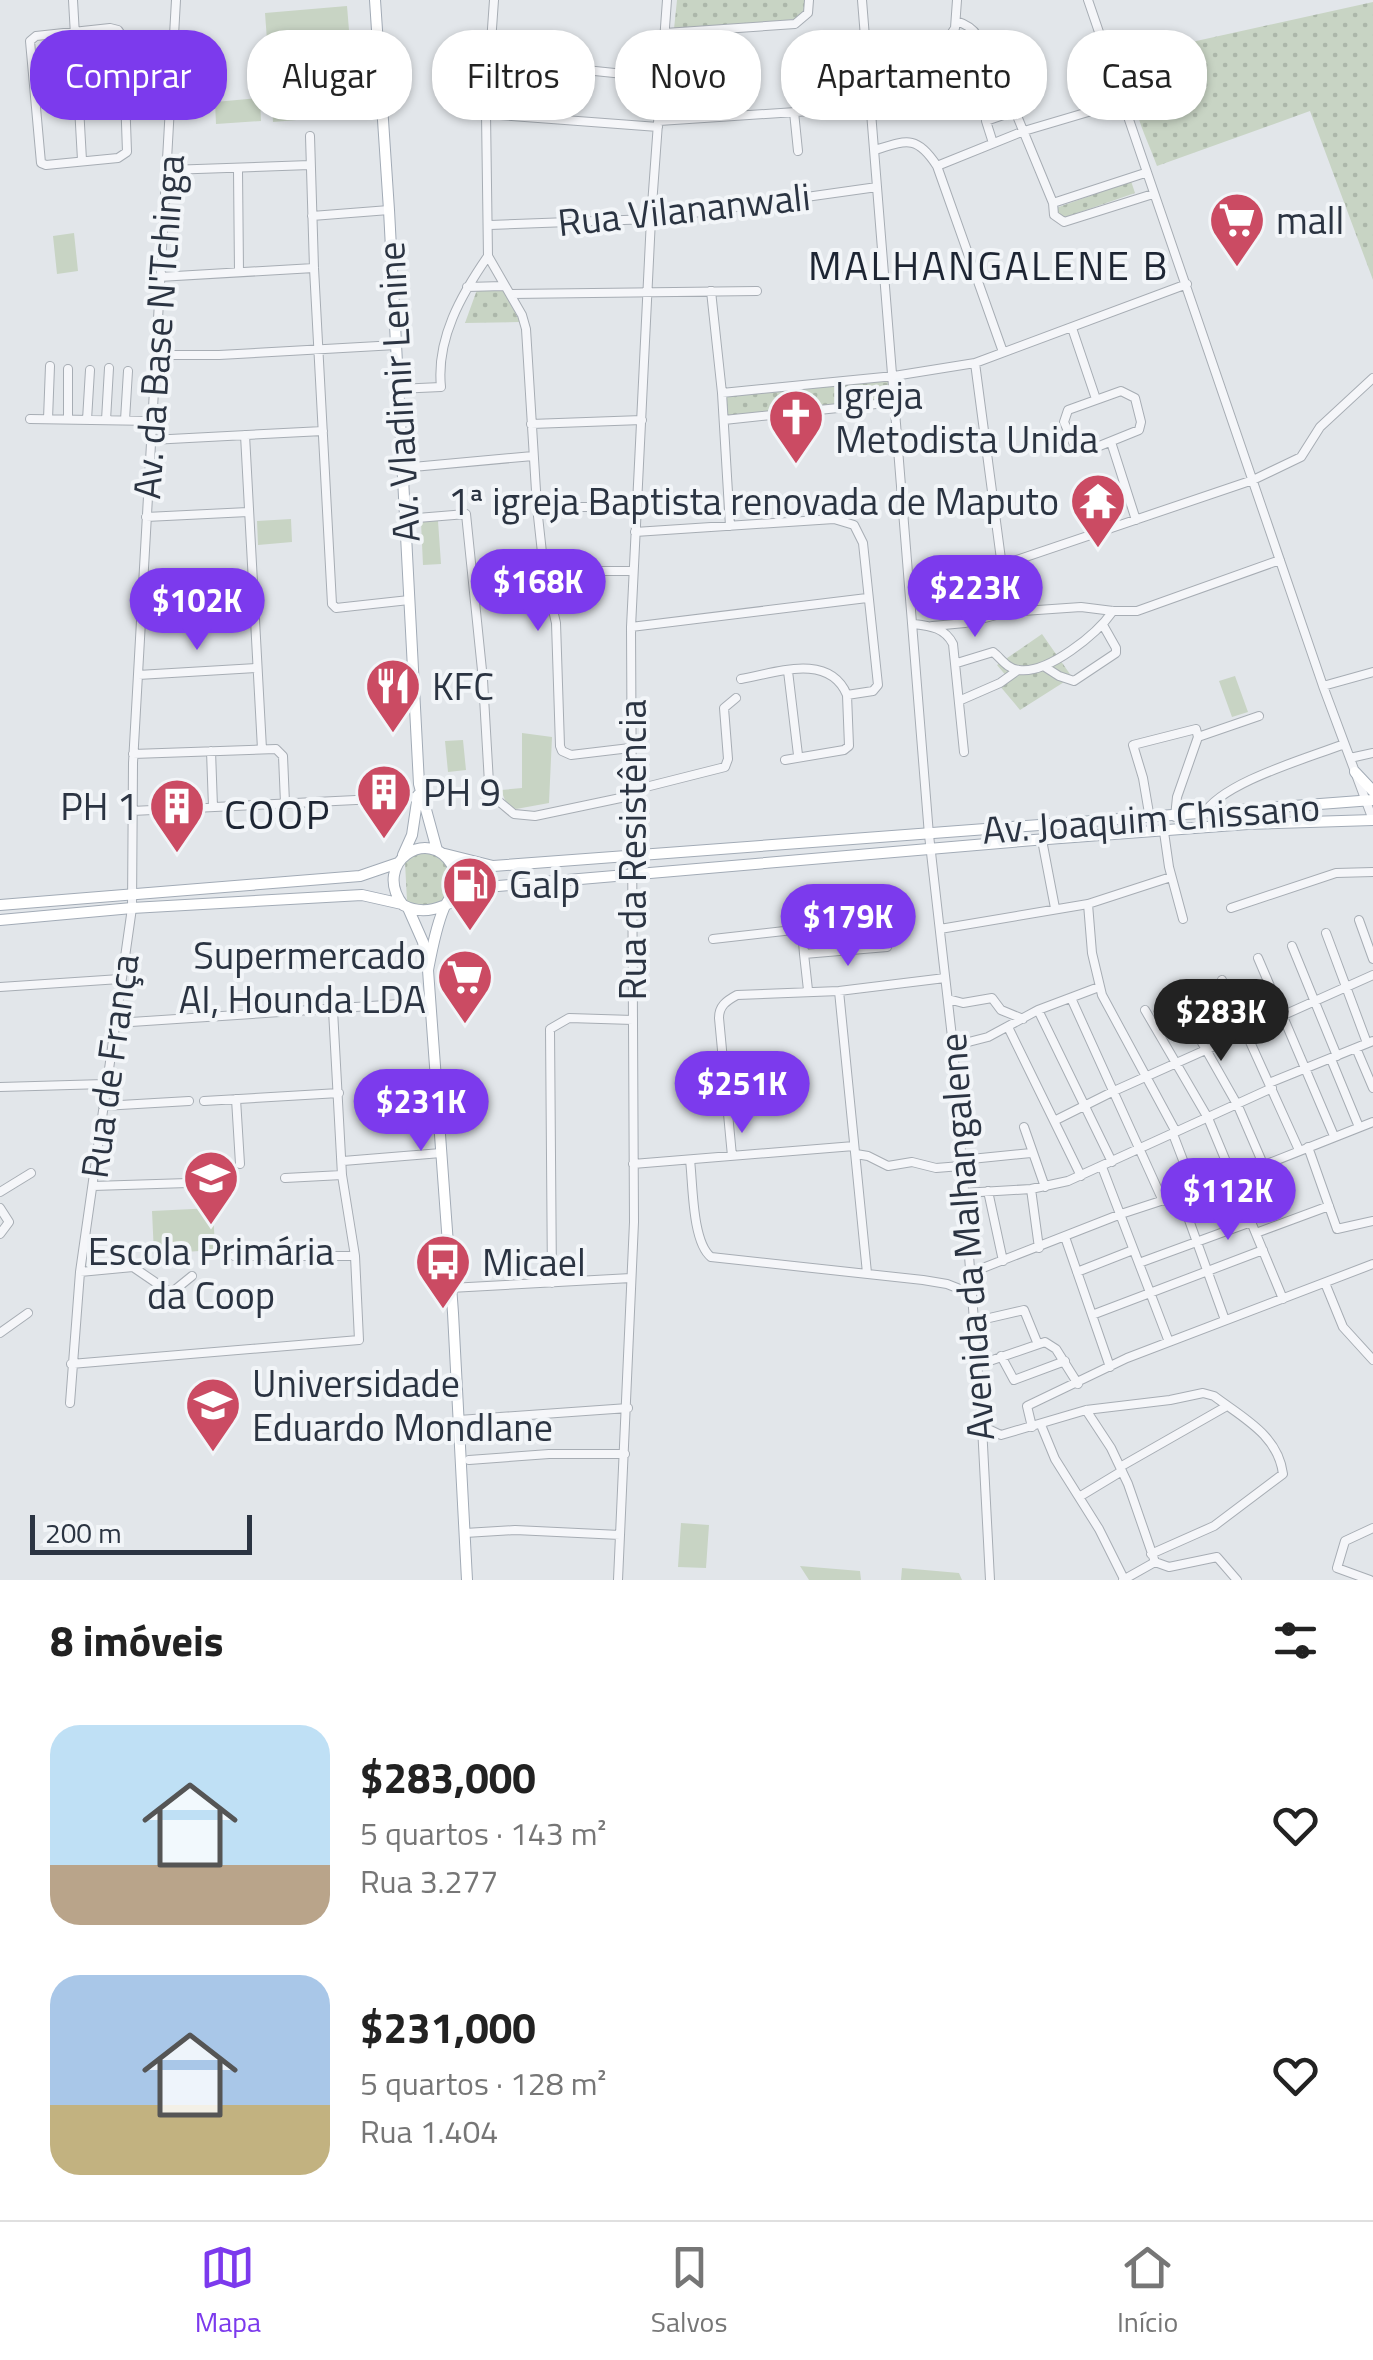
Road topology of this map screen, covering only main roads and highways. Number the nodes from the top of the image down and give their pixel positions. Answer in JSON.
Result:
{"nodes":[{"id":1,"x":375,"y":0,"type":"edge"},
{"id":2,"x":1355,"y":772,"type":"road end"},
{"id":3,"x":419,"y":792,"type":"junction"},
{"id":4,"x":1371,"y":797,"type":"edge"},
{"id":5,"x":1373,"y":820,"type":"edge"},
{"id":6,"x":440,"y":852,"type":"junction"},
{"id":7,"x":400,"y":860,"type":"junction"},
{"id":8,"x":0,"y":905,"type":"edge"},
{"id":9,"x":406,"y":906,"type":"junction"},
{"id":10,"x":444,"y":906,"type":"junction"},
{"id":11,"x":0,"y":920,"type":"edge"},
{"id":12,"x":428,"y":970,"type":"junction"},
{"id":13,"x":467,"y":1580,"type":"edge"}],
"edges":[{"from":1,"to":3,"type":"main road","name":"Av. Vladimir Lenine"},
{"from":2,"to":4,"type":"main road"},
{"from":3,"to":6,"type":"main road","name":"Av. Vladimir Lenine"},
{"from":3,"to":7,"type":"main road","name":"Av. Vladimir Lenine"},
{"from":4,"to":6,"type":"main road","name":"Av. Joaquim Chissano"},
{"from":5,"to":10,"type":"main road","name":"Av. Joaquim Chissano"},
{"from":6,"to":7,"type":"main road"},
{"from":6,"to":10,"type":"main road"},
{"from":7,"to":8,"type":"main road"},
{"from":7,"to":9,"type":"main road"},
{"from":9,"to":10,"type":"main road"},
{"from":9,"to":11,"type":"main road"},
{"from":9,"to":12,"type":"main road"},
{"from":10,"to":12,"type":"main road"},
{"from":12,"to":13,"type":"main road"}]}
